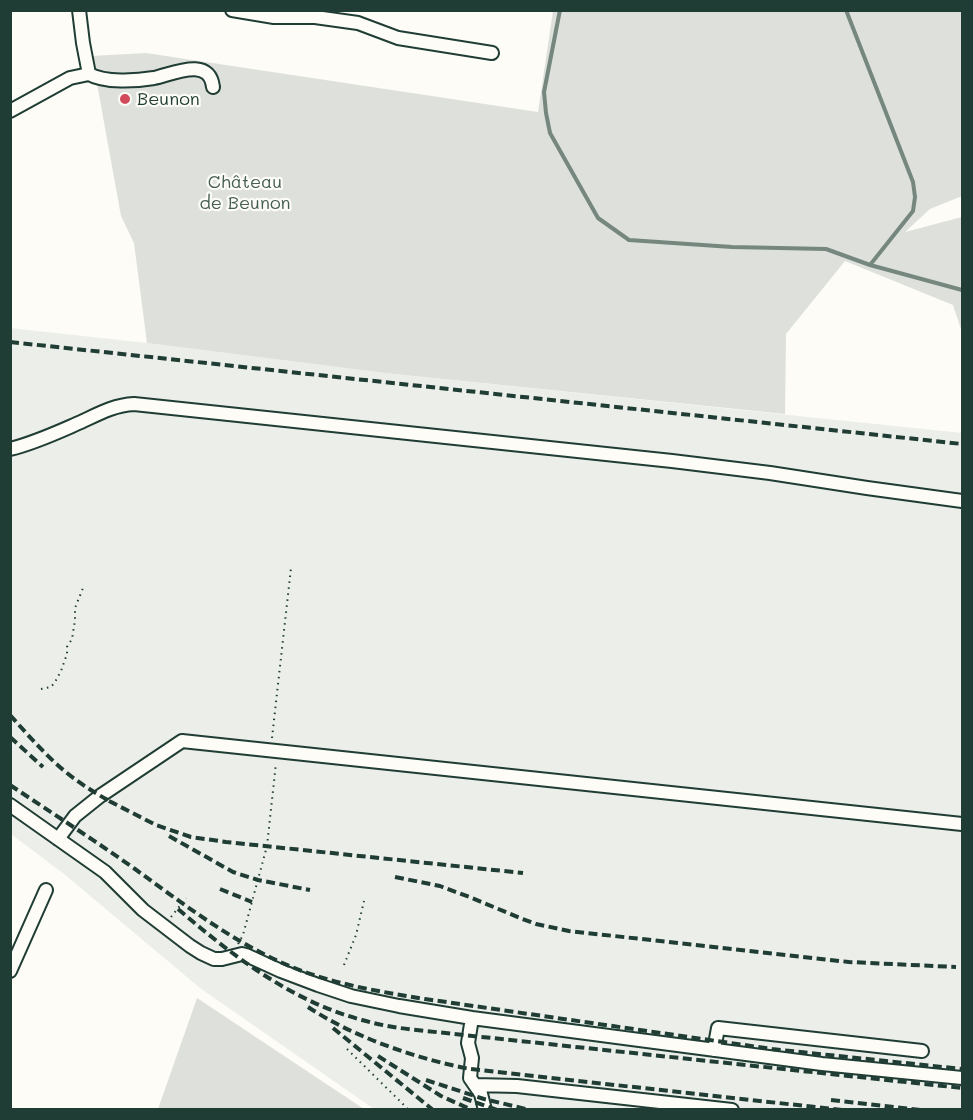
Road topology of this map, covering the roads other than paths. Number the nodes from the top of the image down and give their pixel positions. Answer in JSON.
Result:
{"nodes":[{"id":1,"x":79,"y":10,"type":"edge"},
{"id":2,"x":232,"y":10,"type":"edge"},
{"id":3,"x":492,"y":53,"type":"dead end"},
{"id":4,"x":89,"y":74,"type":"junction"},
{"id":5,"x":213,"y":87,"type":"dead end"},
{"id":6,"x":10,"y":111,"type":"edge"},
{"id":7,"x":10,"y":449,"type":"edge"},
{"id":8,"x":963,"y":501,"type":"edge"},
{"id":9,"x":10,"y":805,"type":"edge"},
{"id":10,"x":963,"y":824,"type":"edge"},
{"id":11,"x":58,"y":839,"type":"junction"},
{"id":12,"x":46,"y":890,"type":"dead end"},
{"id":13,"x":11,"y":968,"type":"edge"},
{"id":14,"x":472,"y":1018,"type":"junction"},
{"id":15,"x":714,"y":1050,"type":"junction"},
{"id":16,"x":922,"y":1051,"type":"dead end"},
{"id":17,"x":963,"y":1078,"type":"edge"},
{"id":18,"x":475,"y":1085,"type":"junction"},
{"id":19,"x":485,"y":1110,"type":"edge"},
{"id":20,"x":732,"y":1110,"type":"edge"}],
"edges":[{"from":1,"to":4,"type":"street"},
{"from":2,"to":3,"type":"street"},
{"from":4,"to":5,"type":"street"},
{"from":4,"to":6,"type":"street"},
{"from":7,"to":8,"type":"street"},
{"from":9,"to":11,"type":"street"},
{"from":10,"to":11,"type":"street"},
{"from":11,"to":14,"type":"street"},
{"from":12,"to":13,"type":"street"},
{"from":14,"to":15,"type":"street"},
{"from":14,"to":18,"type":"street"},
{"from":15,"to":16,"type":"street"},
{"from":15,"to":17,"type":"street"},
{"from":18,"to":19,"type":"street"},
{"from":18,"to":20,"type":"street"}]}
